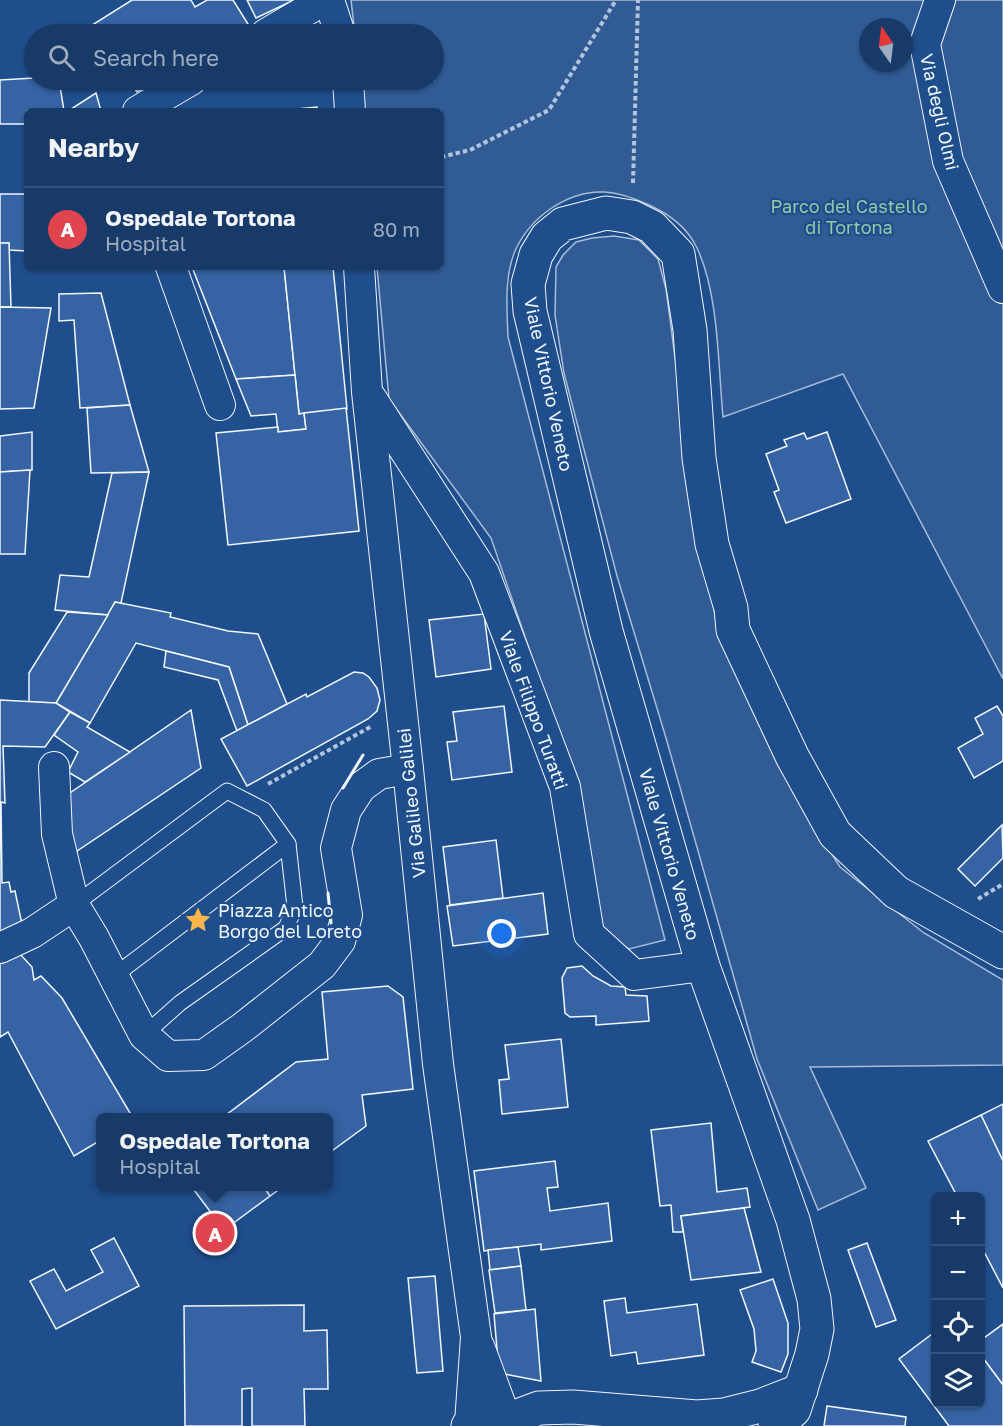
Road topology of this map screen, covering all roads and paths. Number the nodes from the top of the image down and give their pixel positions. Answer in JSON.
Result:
{"nodes":[{"id":1,"x":324,"y":0,"type":"edge"},
{"id":2,"x":329,"y":0,"type":"edge"},
{"id":3,"x":616,"y":0,"type":"edge"},
{"id":4,"x":638,"y":0,"type":"edge"},
{"id":5,"x":940,"y":0,"type":"edge"},
{"id":6,"x":283,"y":24,"type":"edge"},
{"id":7,"x":337,"y":24,"type":"edge"},
{"id":8,"x":174,"y":90,"type":"edge"},
{"id":9,"x":349,"y":90,"type":"edge"},
{"id":10,"x":143,"y":108,"type":"edge"},
{"id":11,"x":350,"y":108,"type":"edge"},
{"id":12,"x":444,"y":156,"type":"edge"},
{"id":13,"x":633,"y":178,"type":"dead end"},
{"id":14,"x":172,"y":270,"type":"edge"},
{"id":15,"x":359,"y":270,"type":"edge"},
{"id":16,"x":1003,"y":288,"type":"edge"},
{"id":17,"x":367,"y":392,"type":"junction"},
{"id":18,"x":220,"y":405,"type":"dead end"},
{"id":19,"x":402,"y":710,"type":"junction"},
{"id":20,"x":54,"y":767,"type":"dead end"},
{"id":21,"x":408,"y":769,"type":"junction"},
{"id":22,"x":242,"y":799,"type":"junction"},
{"id":23,"x":288,"y":844,"type":"junction"},
{"id":24,"x":75,"y":904,"type":"junction"},
{"id":25,"x":0,"y":948,"type":"edge"},
{"id":26,"x":1003,"y":952,"type":"edge"},
{"id":27,"x":703,"y":966,"type":"junction"},
{"id":28,"x":114,"y":976,"type":"junction"},
{"id":29,"x":144,"y":1035,"type":"junction"},
{"id":30,"x":476,"y":1337,"type":"junction"},
{"id":31,"x":801,"y":1390,"type":"junction"},
{"id":32,"x":511,"y":1419,"type":"edge"},
{"id":33,"x":469,"y":1424,"type":"edge"},
{"id":34,"x":775,"y":1426,"type":"edge"}],
"edges":[{"from":1,"to":6,"type":"street"},
{"from":2,"to":7,"type":"street"},
{"from":3,"to":12,"type":"path"},
{"from":4,"to":13,"type":"path"},
{"from":5,"to":16,"type":"street","name":"Via degli Olmi"},
{"from":8,"to":10,"type":"street"},
{"from":9,"to":11,"type":"street"},
{"from":14,"to":18,"type":"street"},
{"from":15,"to":17,"type":"street","name":"Via Galileo Galilei"},
{"from":17,"to":19,"type":"street","name":"Via Galileo Galilei"},
{"from":17,"to":27,"type":"street","name":"Viale Filippo Turatti"},
{"from":19,"to":21,"type":"street","name":"Via Galileo Galilei"},
{"from":19,"to":22,"type":"path"},
{"from":20,"to":24,"type":"street"},
{"from":21,"to":29,"type":"street"},
{"from":21,"to":30,"type":"street","name":"Via Galileo Galilei"},
{"from":22,"to":23,"type":"lane"},
{"from":22,"to":24,"type":"lane"},
{"from":23,"to":28,"type":"lane"},
{"from":23,"to":29,"type":"lane"},
{"from":24,"to":25,"type":"street"},
{"from":24,"to":28,"type":"street"},
{"from":26,"to":27,"type":"street","name":"Viale Vittorio Veneto"},
{"from":27,"to":31,"type":"street","name":"Viale Vittorio Veneto"},
{"from":28,"to":29,"type":"street"},
{"from":30,"to":32,"type":"street"},
{"from":30,"to":33,"type":"street"},
{"from":31,"to":32,"type":"street"},
{"from":31,"to":34,"type":"street","name":"Viale Vittorio Veneto"},
{"from":32,"to":33,"type":"street"}]}
